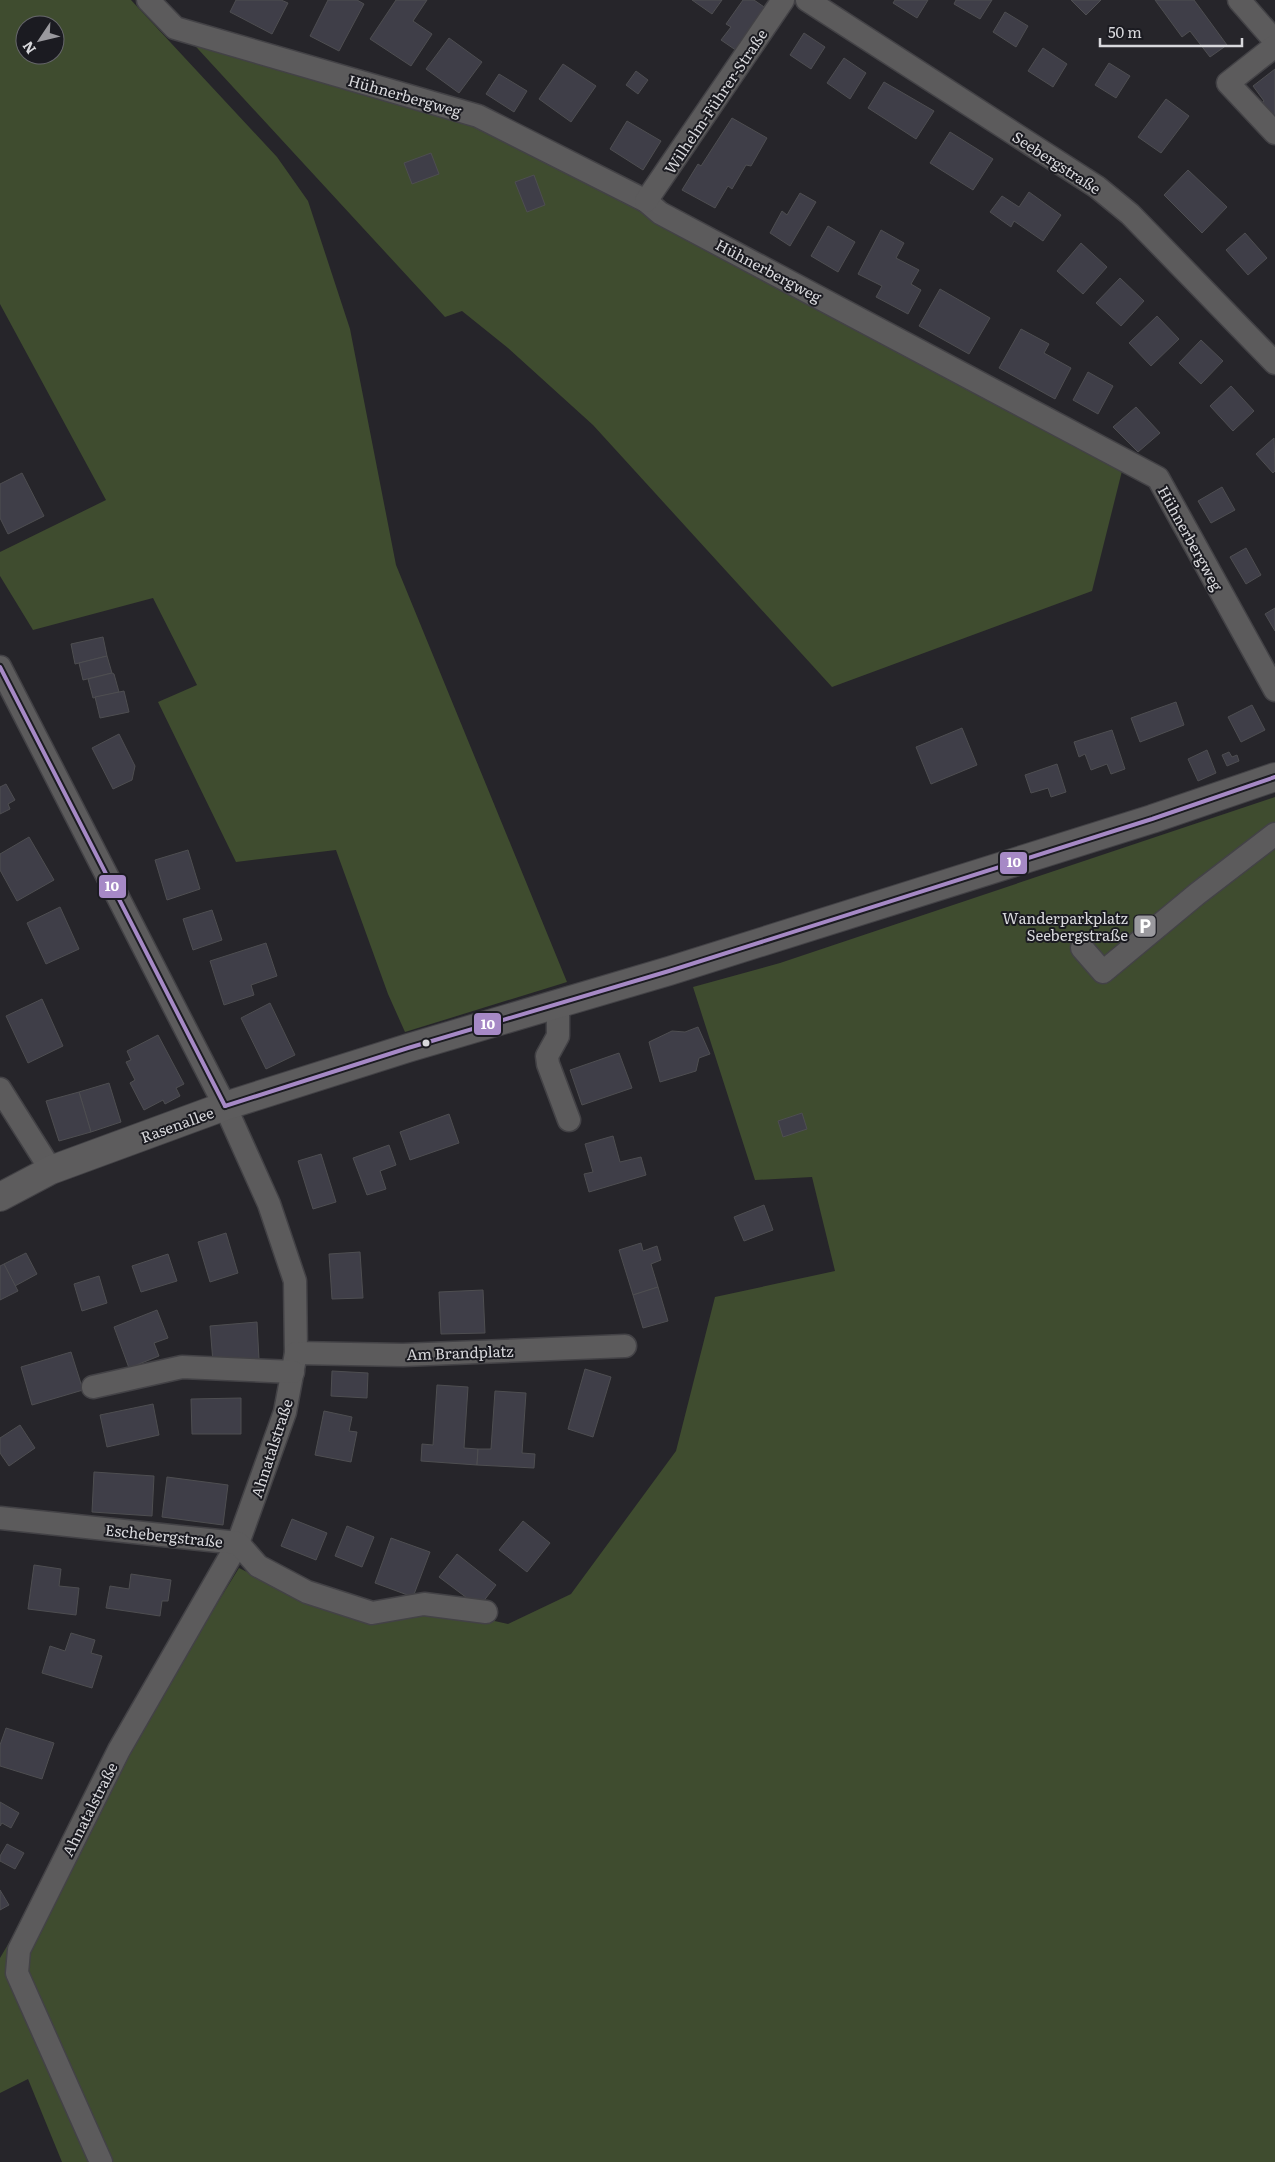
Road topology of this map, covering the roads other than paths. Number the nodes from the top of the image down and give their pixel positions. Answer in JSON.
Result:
{"nodes":[{"id":1,"x":148,"y":0,"type":"edge"},
{"id":2,"x":783,"y":0,"type":"edge"},
{"id":3,"x":807,"y":0,"type":"edge"},
{"id":4,"x":1239,"y":0,"type":"edge"},
{"id":5,"x":1275,"y":41,"type":"edge"},
{"id":6,"x":1275,"y":46,"type":"edge"},
{"id":7,"x":1275,"y":133,"type":"edge"},
{"id":8,"x":646,"y":201,"type":"junction"},
{"id":9,"x":1275,"y":363,"type":"edge"},
{"id":10,"x":3,"y":680,"type":"edge"},
{"id":11,"x":1275,"y":690,"type":"edge"},
{"id":12,"x":1275,"y":777,"type":"edge"},
{"id":13,"x":1275,"y":834,"type":"edge"},
{"id":14,"x":1082,"y":948,"type":"dead end"},
{"id":15,"x":558,"y":1004,"type":"junction"},
{"id":16,"x":0,"y":1089,"type":"edge"},
{"id":17,"x":226,"y":1106,"type":"junction"},
{"id":18,"x":569,"y":1120,"type":"dead end"},
{"id":19,"x":51,"y":1170,"type":"junction"},
{"id":20,"x":0,"y":1197,"type":"edge"},
{"id":21,"x":625,"y":1346,"type":"dead end"},
{"id":22,"x":295,"y":1363,"type":"junction"},
{"id":23,"x":93,"y":1388,"type":"dead end"},
{"id":24,"x":0,"y":1518,"type":"edge"},
{"id":25,"x":238,"y":1543,"type":"junction"},
{"id":26,"x":486,"y":1612,"type":"dead end"},
{"id":27,"x":101,"y":2162,"type":"edge"}],
"edges":[{"from":1,"to":8,"type":"street","name":"Hühnerbergweg"},
{"from":2,"to":8,"type":"street","name":"Wilhelm-Führer-Straße"},
{"from":3,"to":9,"type":"street","name":"Seebergstraße"},
{"from":4,"to":5,"type":"street"},
{"from":6,"to":7,"type":"street"},
{"from":8,"to":11,"type":"street","name":"Hühnerbergweg"},
{"from":10,"to":17,"type":"street","name":"Ahnatalstraße"},
{"from":12,"to":15,"type":"main road","name":"Rasenallee"},
{"from":13,"to":14,"type":"street"},
{"from":15,"to":17,"type":"main road","name":"Rasenallee"},
{"from":15,"to":18,"type":"street"},
{"from":16,"to":19,"type":"street"},
{"from":17,"to":19,"type":"main road","name":"Rasenallee"},
{"from":17,"to":22,"type":"street","name":"Ahnatalstraße"},
{"from":19,"to":20,"type":"main road","name":"Rasenallee"},
{"from":21,"to":22,"type":"street","name":"Am Brandplatz"},
{"from":22,"to":23,"type":"street","name":"Am Brandplatz"},
{"from":22,"to":25,"type":"street","name":"Ahnatalstraße"},
{"from":24,"to":25,"type":"street","name":"Eschebergstraße"},
{"from":25,"to":26,"type":"street","name":"Eschebergstraße"},
{"from":25,"to":27,"type":"street","name":"Ahnatalstraße"}]}
